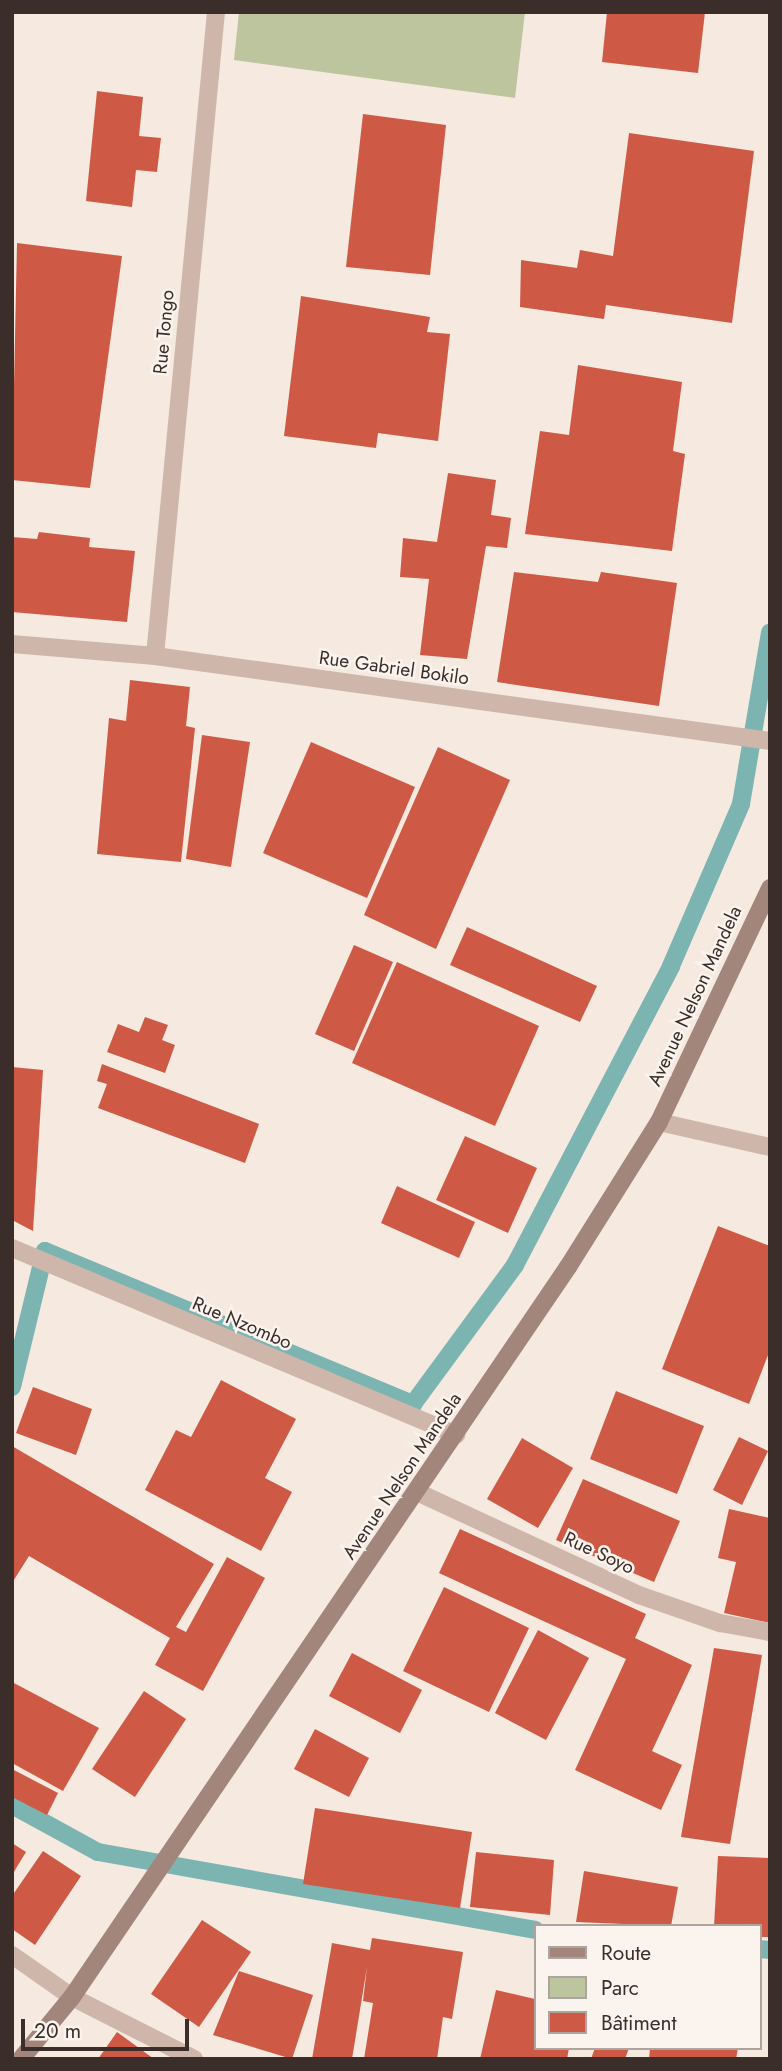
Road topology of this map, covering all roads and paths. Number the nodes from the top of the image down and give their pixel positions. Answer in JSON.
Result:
{"nodes":[{"id":1,"x":216,"y":12,"type":"edge"},
{"id":2,"x":12,"y":644,"type":"edge"},
{"id":3,"x":155,"y":656,"type":"junction"},
{"id":4,"x":770,"y":741,"type":"edge"},
{"id":5,"x":770,"y":888,"type":"edge"},
{"id":6,"x":659,"y":1122,"type":"junction"},
{"id":7,"x":770,"y":1147,"type":"edge"},
{"id":8,"x":12,"y":1248,"type":"edge"},
{"id":9,"x":456,"y":1435,"type":"junction"},
{"id":10,"x":417,"y":1492,"type":"junction"},
{"id":11,"x":770,"y":1632,"type":"edge"},
{"id":12,"x":12,"y":1955,"type":"edge"},
{"id":13,"x":72,"y":1997,"type":"junction"},
{"id":14,"x":21,"y":2059,"type":"edge"},
{"id":15,"x":194,"y":2059,"type":"edge"}],
"edges":[{"from":1,"to":3,"type":"street","name":"Rue Tongo"},
{"from":2,"to":3,"type":"street","name":"Rue Gabriel Bokilo"},
{"from":3,"to":4,"type":"street","name":"Rue Gabriel Bokilo"},
{"from":5,"to":6,"type":"street","name":"Avenue Nelson Mandela"},
{"from":6,"to":7,"type":"street"},
{"from":6,"to":9,"type":"street","name":"Avenue Nelson Mandela"},
{"from":8,"to":9,"type":"street","name":"Rue Nzombo"},
{"from":9,"to":10,"type":"street","name":"Avenue Nelson Mandela"},
{"from":10,"to":11,"type":"street","name":"Rue Soyo"},
{"from":10,"to":13,"type":"street","name":"Avenue Nelson Mandela"},
{"from":12,"to":13,"type":"street"},
{"from":13,"to":14,"type":"street","name":"Avenue Nelson Mandela"},
{"from":13,"to":15,"type":"street"}]}
